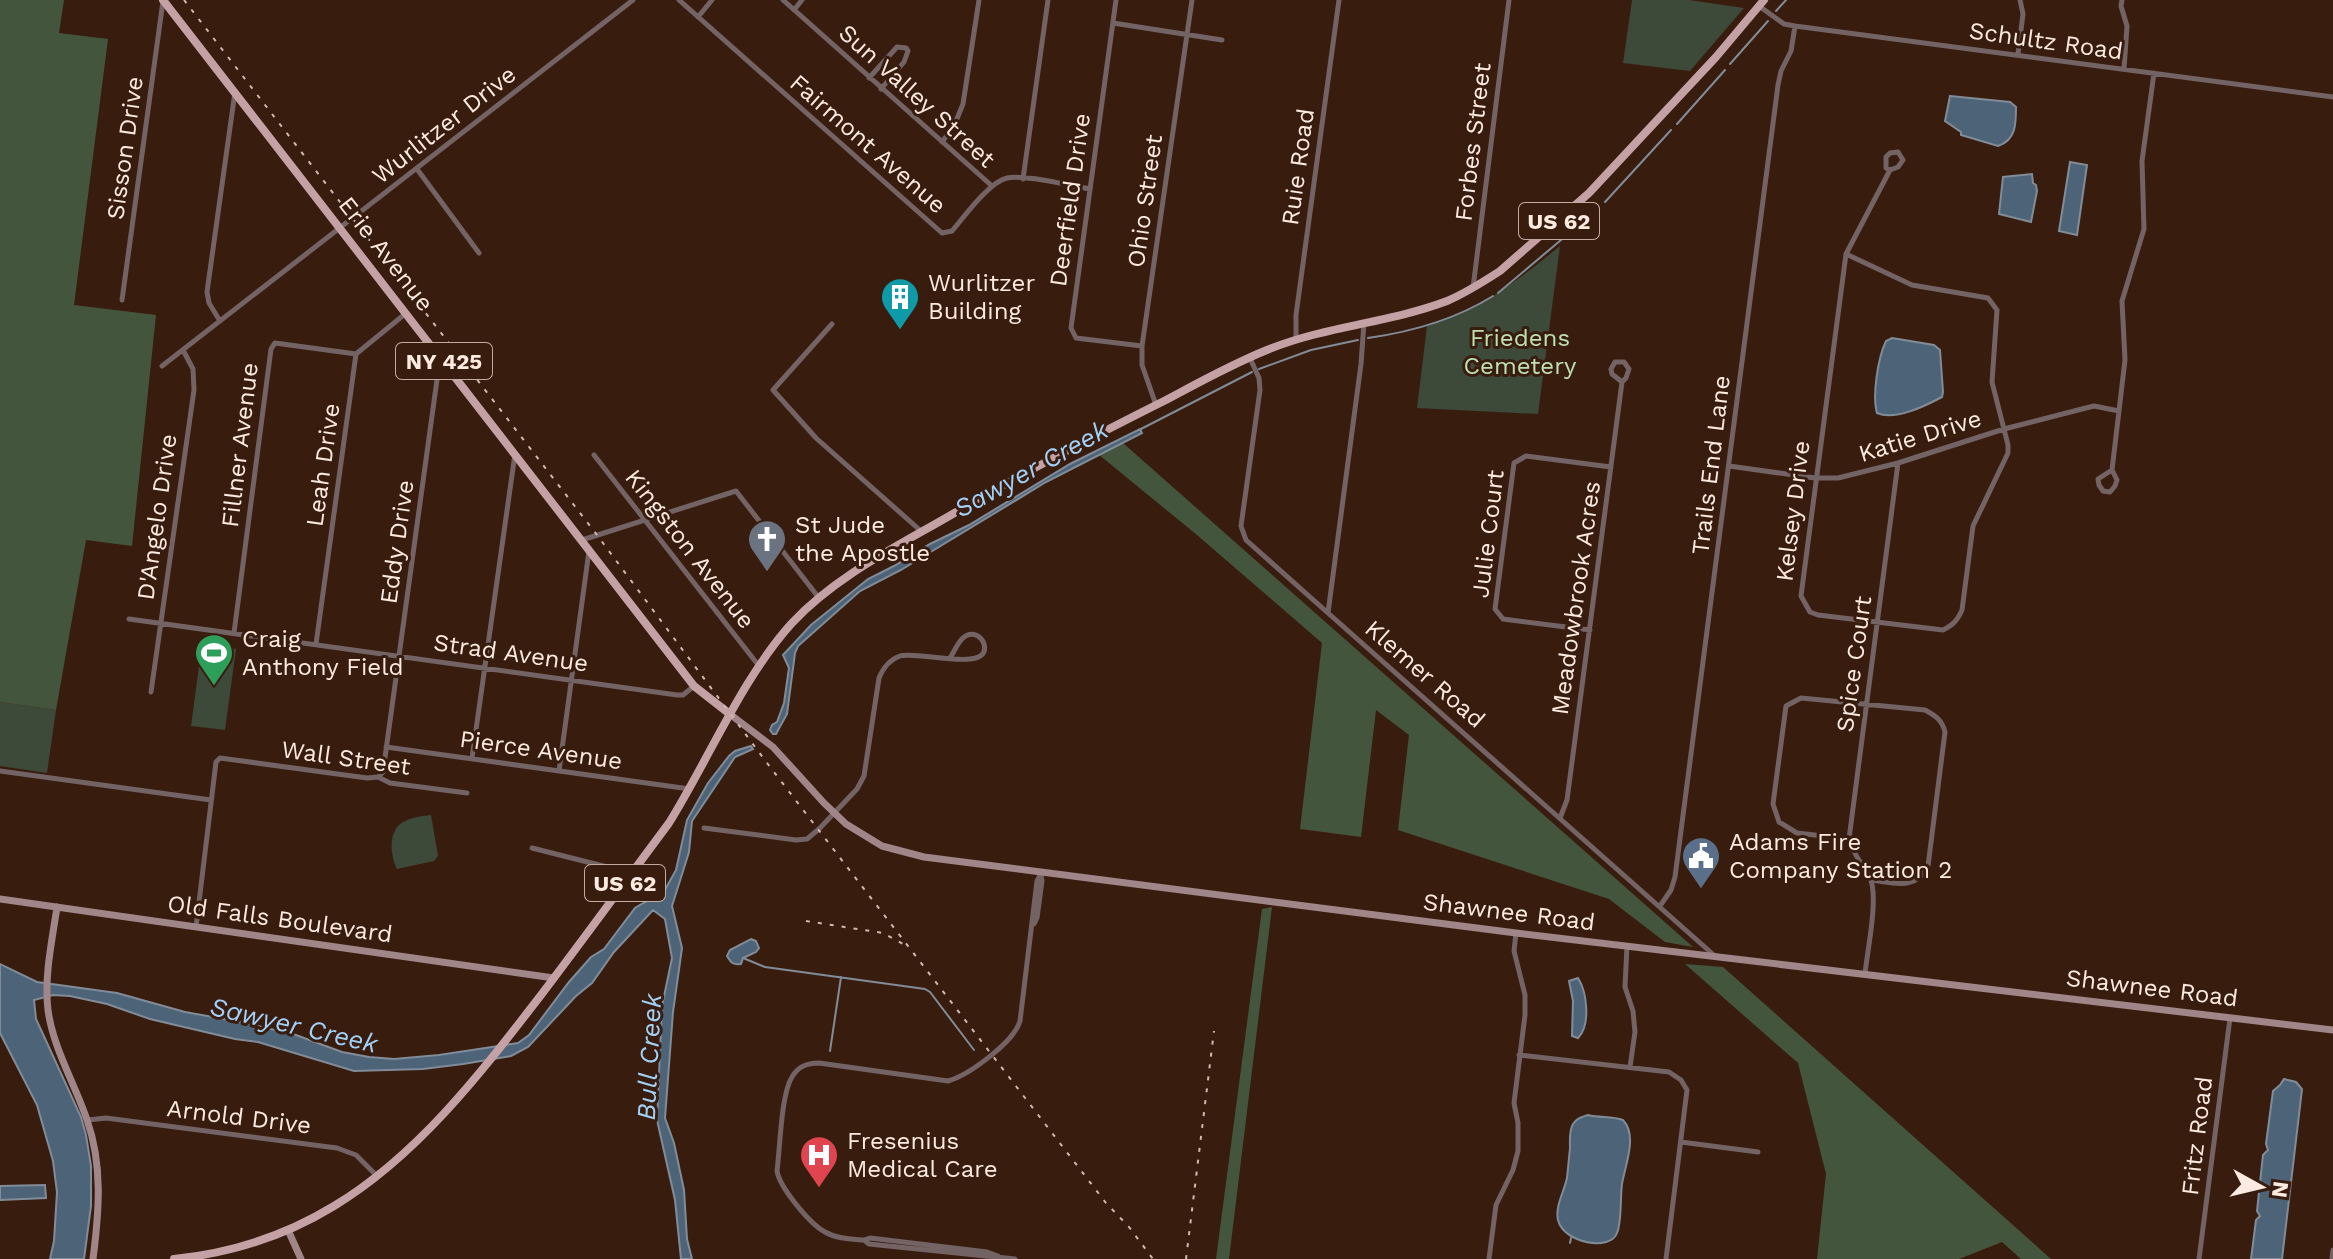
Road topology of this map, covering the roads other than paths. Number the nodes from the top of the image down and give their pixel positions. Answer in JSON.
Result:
{"nodes":[{"id":1,"x":163,"y":0,"type":"edge"},
{"id":2,"x":633,"y":0,"type":"edge"},
{"id":3,"x":679,"y":0,"type":"edge"},
{"id":4,"x":712,"y":0,"type":"edge"},
{"id":5,"x":783,"y":0,"type":"edge"},
{"id":6,"x":802,"y":0,"type":"edge"},
{"id":7,"x":979,"y":0,"type":"edge"},
{"id":8,"x":1048,"y":0,"type":"edge"},
{"id":9,"x":1116,"y":0,"type":"edge"},
{"id":10,"x":1192,"y":0,"type":"edge"},
{"id":11,"x":1339,"y":0,"type":"edge"},
{"id":12,"x":1509,"y":0,"type":"edge"},
{"id":13,"x":2020,"y":0,"type":"edge"},
{"id":14,"x":2122,"y":0,"type":"edge"},
{"id":15,"x":1762,"y":3,"type":"edge"},
{"id":16,"x":794,"y":10,"type":"junction"},
{"id":17,"x":698,"y":17,"type":"junction"},
{"id":18,"x":1113,"y":23,"type":"junction"},
{"id":19,"x":1795,"y":26,"type":"junction"},
{"id":20,"x":1187,"y":35,"type":"junction"},
{"id":21,"x":1222,"y":40,"type":"dead end"},
{"id":22,"x":2017,"y":54,"type":"junction"},
{"id":23,"x":2124,"y":69,"type":"junction"},
{"id":24,"x":2154,"y":73,"type":"junction"},
{"id":25,"x":869,"y":78,"type":"junction"},
{"id":26,"x":881,"y":89,"type":"junction"},
{"id":27,"x":235,"y":91,"type":"junction"},
{"id":28,"x":2333,"y":97,"type":"edge"},
{"id":29,"x":942,"y":142,"type":"junction"},
{"id":30,"x":417,"y":169,"type":"junction"},
{"id":31,"x":1890,"y":170,"type":"dead end"},
{"id":32,"x":1023,"y":179,"type":"junction"},
{"id":33,"x":992,"y":186,"type":"junction"},
{"id":34,"x":1090,"y":189,"type":"junction"},
{"id":35,"x":341,"y":228,"type":"junction"},
{"id":36,"x":479,"y":253,"type":"dead end"},
{"id":37,"x":1846,"y":254,"type":"junction"},
{"id":38,"x":1473,"y":288,"type":"junction"},
{"id":39,"x":122,"y":300,"type":"dead end"},
{"id":40,"x":406,"y":313,"type":"junction"},
{"id":41,"x":220,"y":321,"type":"junction"},
{"id":42,"x":1364,"y":322,"type":"junction"},
{"id":43,"x":832,"y":324,"type":"dead end"},
{"id":44,"x":1296,"y":338,"type":"junction"},
{"id":45,"x":1142,"y":346,"type":"junction"},
{"id":46,"x":183,"y":350,"type":"junction"},
{"id":47,"x":356,"y":354,"type":"junction"},
{"id":48,"x":440,"y":357,"type":"junction"},
{"id":49,"x":1250,"y":357,"type":"junction"},
{"id":50,"x":162,"y":366,"type":"dead end"},
{"id":51,"x":1622,"y":382,"type":"dead end"},
{"id":52,"x":1156,"y":405,"type":"junction"},
{"id":53,"x":2119,"y":411,"type":"junction"},
{"id":54,"x":2004,"y":429,"type":"junction"},
{"id":55,"x":515,"y":453,"type":"junction"},
{"id":56,"x":594,"y":455,"type":"dead end"},
{"id":57,"x":1898,"y":463,"type":"junction"},
{"id":58,"x":1729,"y":466,"type":"junction"},
{"id":59,"x":1611,"y":467,"type":"junction"},
{"id":60,"x":2112,"y":470,"type":"dead end"},
{"id":61,"x":1815,"y":478,"type":"junction"},
{"id":62,"x":646,"y":519,"type":"junction"},
{"id":63,"x":922,"y":532,"type":"junction"},
{"id":64,"x":582,"y":540,"type":"junction"},
{"id":65,"x":589,"y":550,"type":"junction"},
{"id":66,"x":819,"y":598,"type":"junction"},
{"id":67,"x":1328,"y":613,"type":"junction"},
{"id":68,"x":129,"y":619,"type":"dead end"},
{"id":69,"x":1878,"y":622,"type":"junction"},
{"id":70,"x":160,"y":623,"type":"junction"},
{"id":71,"x":1590,"y":630,"type":"junction"},
{"id":72,"x":234,"y":633,"type":"junction"},
{"id":73,"x":316,"y":644,"type":"junction"},
{"id":74,"x":399,"y":656,"type":"junction"},
{"id":75,"x":950,"y":658,"type":"junction"},
{"id":76,"x":759,"y":666,"type":"junction"},
{"id":77,"x":486,"y":668,"type":"junction"},
{"id":78,"x":571,"y":680,"type":"junction"},
{"id":79,"x":694,"y":686,"type":"junction"},
{"id":80,"x":151,"y":692,"type":"dead end"},
{"id":81,"x":1867,"y":704,"type":"junction"},
{"id":82,"x":731,"y":715,"type":"junction"},
{"id":83,"x":386,"y":747,"type":"junction"},
{"id":84,"x":472,"y":758,"type":"junction"},
{"id":85,"x":0,"y":771,"type":"edge"},
{"id":86,"x":559,"y":771,"type":"junction"},
{"id":87,"x":378,"y":777,"type":"junction"},
{"id":88,"x":690,"y":789,"type":"junction"},
{"id":89,"x":467,"y":793,"type":"dead end"},
{"id":90,"x":211,"y":800,"type":"junction"},
{"id":91,"x":834,"y":814,"type":"junction"},
{"id":92,"x":1560,"y":818,"type":"junction"},
{"id":93,"x":704,"y":828,"type":"dead end"},
{"id":94,"x":1849,"y":839,"type":"junction"},
{"id":95,"x":532,"y":848,"type":"dead end"},
{"id":96,"x":631,"y":873,"type":"junction"},
{"id":97,"x":1041,"y":873,"type":"junction"},
{"id":98,"x":1871,"y":880,"type":"junction"},
{"id":99,"x":0,"y":899,"type":"edge"},
{"id":100,"x":1660,"y":906,"type":"junction"},
{"id":101,"x":57,"y":907,"type":"junction"},
{"id":102,"x":196,"y":927,"type":"junction"},
{"id":103,"x":1516,"y":933,"type":"junction"},
{"id":104,"x":1627,"y":946,"type":"junction"},
{"id":105,"x":1716,"y":957,"type":"junction"},
{"id":106,"x":1865,"y":974,"type":"junction"},
{"id":107,"x":554,"y":978,"type":"junction"},
{"id":108,"x":2230,"y":1018,"type":"junction"},
{"id":109,"x":2333,"y":1030,"type":"edge"},
{"id":110,"x":1519,"y":1055,"type":"junction"},
{"id":111,"x":1630,"y":1068,"type":"junction"},
{"id":112,"x":88,"y":1120,"type":"junction"},
{"id":113,"x":1681,"y":1142,"type":"junction"},
{"id":114,"x":1758,"y":1152,"type":"dead end"},
{"id":115,"x":377,"y":1176,"type":"junction"},
{"id":116,"x":288,"y":1230,"type":"junction"},
{"id":117,"x":2333,"y":1250,"type":"edge"},
{"id":118,"x":199,"y":1258,"type":"edge"},
{"id":119,"x":93,"y":1259,"type":"edge"},
{"id":120,"x":174,"y":1259,"type":"edge"},
{"id":121,"x":301,"y":1259,"type":"edge"},
{"id":122,"x":1015,"y":1259,"type":"edge"},
{"id":123,"x":1489,"y":1259,"type":"edge"},
{"id":124,"x":1666,"y":1259,"type":"edge"},
{"id":125,"x":2199,"y":1259,"type":"edge"},
{"id":126,"x":2332,"y":1259,"type":"edge"}],
"edges":[{"from":1,"to":27,"type":"main road","name":"Erie Avenue","number":"NY 425"},
{"from":1,"to":39,"type":"street","name":"Sisson Drive"},
{"from":2,"to":30,"type":"street","name":"Wurlitzer Drive"},
{"from":3,"to":17,"type":"street","name":"Fairmont Avenue"},
{"from":4,"to":17,"type":"street"},
{"from":5,"to":16,"type":"street","name":"Sun Valley Street"},
{"from":6,"to":16,"type":"street"},
{"from":7,"to":29,"type":"street"},
{"from":8,"to":32,"type":"street"},
{"from":9,"to":18,"type":"street","name":"Deerfield Drive"},
{"from":10,"to":20,"type":"street","name":"Ohio Street"},
{"from":11,"to":44,"type":"street","name":"Ruie Road"},
{"from":12,"to":38,"type":"street","name":"Forbes Street"},
{"from":13,"to":22,"type":"street"},
{"from":14,"to":23,"type":"street"},
{"from":15,"to":19,"type":"street","name":"Schultz Road"},
{"from":15,"to":38,"type":"main road","number":"US 62"},
{"from":16,"to":25,"type":"street","name":"Sun Valley Street"},
{"from":17,"to":33,"type":"street","name":"Fairmont Avenue"},
{"from":18,"to":20,"type":"street"},
{"from":18,"to":34,"type":"street","name":"Deerfield Drive"},
{"from":19,"to":22,"type":"street","name":"Schultz Road"},
{"from":19,"to":58,"type":"street","name":"Trails End Lane"},
{"from":20,"to":21,"type":"street"},
{"from":20,"to":45,"type":"street","name":"Ohio Street"},
{"from":22,"to":23,"type":"street","name":"Schultz Road"},
{"from":23,"to":24,"type":"street","name":"Schultz Road"},
{"from":24,"to":28,"type":"street","name":"Schultz Road"},
{"from":24,"to":53,"type":"street"},
{"from":25,"to":26,"type":"street","name":"Sun Valley Street"},
{"from":25,"to":26,"type":"street"},
{"from":26,"to":29,"type":"street","name":"Sun Valley Street"},
{"from":27,"to":35,"type":"main road","name":"Erie Avenue","number":"NY 425"},
{"from":27,"to":41,"type":"street"},
{"from":29,"to":33,"type":"street","name":"Sun Valley Street"},
{"from":30,"to":35,"type":"street","name":"Wurlitzer Drive"},
{"from":30,"to":36,"type":"street"},
{"from":31,"to":37,"type":"street","name":"Kelsey Drive"},
{"from":32,"to":33,"type":"street"},
{"from":32,"to":34,"type":"street"},
{"from":34,"to":45,"type":"street","name":"Deerfield Drive"},
{"from":35,"to":40,"type":"main road","name":"Erie Avenue","number":"NY 425"},
{"from":35,"to":41,"type":"street","name":"Wurlitzer Drive"},
{"from":37,"to":54,"type":"street","name":"Kelsey Drive"},
{"from":37,"to":61,"type":"street","name":"Kelsey Drive"},
{"from":38,"to":42,"type":"main road","number":"US 62"},
{"from":40,"to":47,"type":"street"},
{"from":40,"to":48,"type":"main road","name":"Erie Avenue","number":"NY 425"},
{"from":41,"to":46,"type":"street","name":"Wurlitzer Drive"},
{"from":42,"to":44,"type":"main road","number":"US 62"},
{"from":42,"to":67,"type":"street"},
{"from":43,"to":63,"type":"street"},
{"from":44,"to":49,"type":"main road","number":"US 62"},
{"from":45,"to":52,"type":"street","name":"Ohio Street"},
{"from":46,"to":50,"type":"street","name":"Wurlitzer Drive"},
{"from":46,"to":70,"type":"street","name":"D'Angelo Drive"},
{"from":47,"to":72,"type":"street","name":"Fillner Avenue"},
{"from":47,"to":73,"type":"street","name":"Leah Drive"},
{"from":48,"to":55,"type":"main road","name":"Erie Avenue","number":"NY 425"},
{"from":48,"to":74,"type":"street","name":"Eddy Drive"},
{"from":49,"to":52,"type":"main road","number":"US 62"},
{"from":49,"to":67,"type":"street","name":"Klemer Road"},
{"from":51,"to":59,"type":"street","name":"Meadowbrook Acres"},
{"from":52,"to":63,"type":"main road","number":"US 62"},
{"from":53,"to":54,"type":"street","name":"Katie Drive"},
{"from":53,"to":60,"type":"street"},
{"from":54,"to":57,"type":"street","name":"Katie Drive"},
{"from":54,"to":69,"type":"street","name":"Kelsey Drive"},
{"from":55,"to":64,"type":"main road","name":"Erie Avenue","number":"NY 425"},
{"from":55,"to":77,"type":"street"},
{"from":56,"to":62,"type":"street","name":"Kingston Avenue"},
{"from":57,"to":61,"type":"street","name":"Katie Drive"},
{"from":57,"to":69,"type":"street","name":"Spice Court"},
{"from":58,"to":61,"type":"street","name":"Katie Drive"},
{"from":58,"to":100,"type":"street","name":"Trails End Lane"},
{"from":59,"to":71,"type":"street","name":"Meadowbrook Acres"},
{"from":59,"to":71,"type":"street","name":"Julie Court"},
{"from":61,"to":69,"type":"street","name":"Kelsey Drive"},
{"from":62,"to":64,"type":"street"},
{"from":62,"to":66,"type":"street"},
{"from":62,"to":76,"type":"street","name":"Kingston Avenue"},
{"from":63,"to":66,"type":"main road","number":"US 62"},
{"from":64,"to":65,"type":"main road","name":"Erie Avenue","number":"NY 425"},
{"from":65,"to":78,"type":"street"},
{"from":65,"to":79,"type":"main road","name":"Erie Avenue","number":"NY 425"},
{"from":66,"to":76,"type":"main road","number":"US 62"},
{"from":67,"to":92,"type":"street","name":"Klemer Road"},
{"from":68,"to":70,"type":"street","name":"Strad Avenue"},
{"from":69,"to":81,"type":"street","name":"Spice Court"},
{"from":70,"to":72,"type":"street","name":"Strad Avenue"},
{"from":70,"to":80,"type":"street","name":"D'Angelo Drive"},
{"from":71,"to":92,"type":"street","name":"Meadowbrook Acres"},
{"from":72,"to":73,"type":"street","name":"Strad Avenue"},
{"from":73,"to":74,"type":"street","name":"Strad Avenue"},
{"from":74,"to":77,"type":"street","name":"Strad Avenue"},
{"from":74,"to":83,"type":"street","name":"Eddy Drive"},
{"from":75,"to":75,"type":"street"},
{"from":75,"to":91,"type":"street"},
{"from":76,"to":82,"type":"main road","number":"US 62"},
{"from":77,"to":78,"type":"street","name":"Strad Avenue"},
{"from":77,"to":84,"type":"street"},
{"from":78,"to":79,"type":"street","name":"Strad Avenue"},
{"from":78,"to":86,"type":"street"},
{"from":79,"to":82,"type":"main road","name":"Erie Avenue","number":"NY 425"},
{"from":81,"to":94,"type":"street","name":"Spice Court"},
{"from":81,"to":94,"type":"street"},
{"from":81,"to":98,"type":"street"},
{"from":82,"to":88,"type":"main road","number":"US 62"},
{"from":82,"to":91,"type":"main road","name":"Shawnee Road","number":"NY 425"},
{"from":83,"to":84,"type":"street","name":"Pierce Avenue"},
{"from":83,"to":87,"type":"street","name":"Eddy Drive"},
{"from":84,"to":86,"type":"street","name":"Pierce Avenue"},
{"from":85,"to":90,"type":"street"},
{"from":86,"to":88,"type":"street","name":"Pierce Avenue"},
{"from":87,"to":89,"type":"street","name":"Wall Street"},
{"from":87,"to":90,"type":"street","name":"Wall Street"},
{"from":88,"to":96,"type":"main road","number":"US 62"},
{"from":90,"to":102,"type":"street"},
{"from":91,"to":93,"type":"street"},
{"from":91,"to":97,"type":"main road","name":"Shawnee Road","number":"NY 425"},
{"from":92,"to":100,"type":"street","name":"Klemer Road"},
{"from":94,"to":98,"type":"street"},
{"from":95,"to":96,"type":"street"},
{"from":96,"to":107,"type":"main road","number":"US 62"},
{"from":97,"to":103,"type":"main road","name":"Shawnee Road","number":"NY 425"},
{"from":97,"to":122,"type":"street"},
{"from":98,"to":106,"type":"street"},
{"from":99,"to":101,"type":"main road","name":"Old Falls Boulevard"},
{"from":100,"to":105,"type":"street","name":"Klemer Road"},
{"from":101,"to":102,"type":"main road","name":"Old Falls Boulevard"},
{"from":101,"to":112,"type":"main road"},
{"from":102,"to":107,"type":"main road","name":"Old Falls Boulevard"},
{"from":103,"to":104,"type":"main road","name":"Shawnee Road","number":"NY 425"},
{"from":103,"to":110,"type":"street"},
{"from":104,"to":105,"type":"main road","name":"Shawnee Road","number":"NY 425"},
{"from":104,"to":111,"type":"street"},
{"from":105,"to":106,"type":"main road","name":"Shawnee Road","number":"NY 425"},
{"from":106,"to":108,"type":"main road","name":"Shawnee Road","number":"NY 425"},
{"from":107,"to":115,"type":"main road","number":"US 62"},
{"from":108,"to":109,"type":"main road","name":"Shawnee Road","number":"NY 425"},
{"from":108,"to":125,"type":"street","name":"Fritz Road"},
{"from":110,"to":111,"type":"street"},
{"from":110,"to":123,"type":"street"},
{"from":111,"to":113,"type":"street"},
{"from":112,"to":115,"type":"street","name":"Arnold Drive"},
{"from":112,"to":119,"type":"main road"},
{"from":113,"to":114,"type":"street"},
{"from":113,"to":124,"type":"street"},
{"from":115,"to":116,"type":"main road","number":"US 62"},
{"from":116,"to":118,"type":"main road","number":"US 62"},
{"from":116,"to":121,"type":"main road"},
{"from":117,"to":126,"type":"street"},
{"from":118,"to":120,"type":"main road","number":"US 62"}]}
